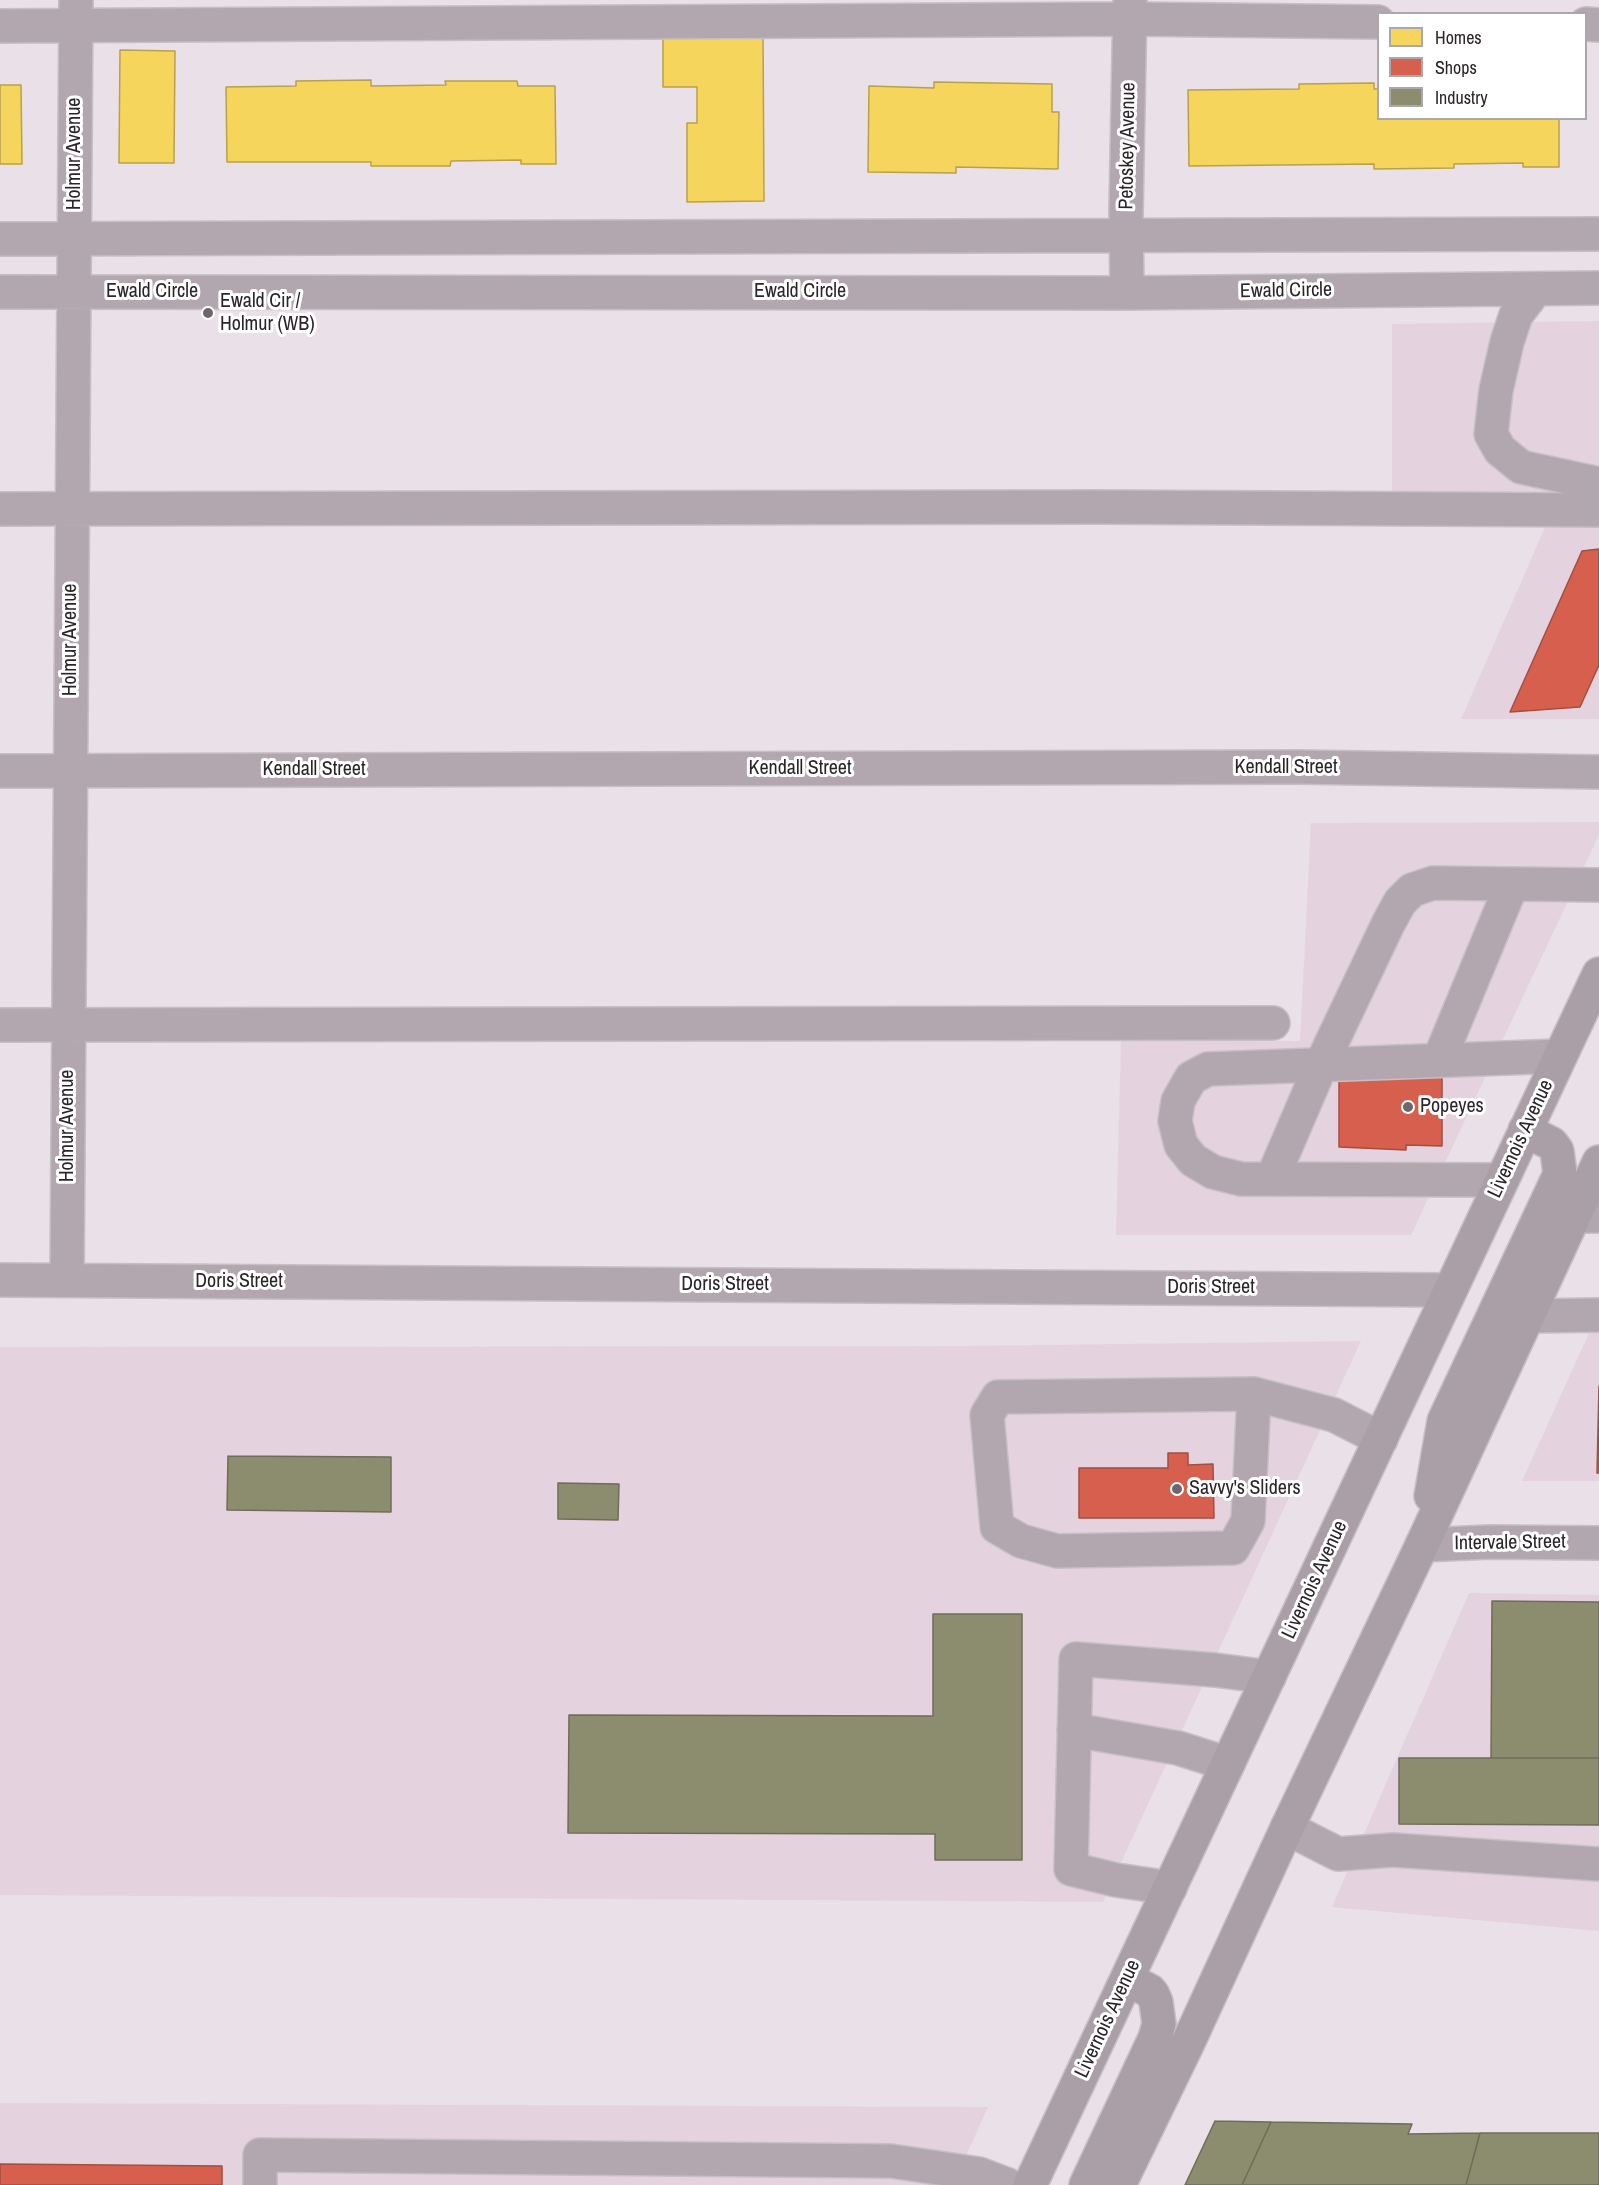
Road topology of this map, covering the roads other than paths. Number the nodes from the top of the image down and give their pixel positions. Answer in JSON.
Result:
{"nodes":[{"id":1,"x":1130,"y":10,"type":"edge"},
{"id":2,"x":76,"y":13,"type":"edge"},
{"id":3,"x":1377,"y":22,"type":"edge"},
{"id":4,"x":0,"y":26,"type":"edge"},
{"id":5,"x":1599,"y":234,"type":"edge"},
{"id":6,"x":1127,"y":237,"type":"junction"},
{"id":7,"x":0,"y":239,"type":"edge"},
{"id":8,"x":74,"y":239,"type":"junction"},
{"id":9,"x":1599,"y":288,"type":"edge"},
{"id":10,"x":1536,"y":289,"type":"junction"},
{"id":11,"x":0,"y":292,"type":"edge"},
{"id":12,"x":74,"y":292,"type":"junction"},
{"id":13,"x":1127,"y":293,"type":"junction"},
{"id":14,"x":1599,"y":484,"type":"edge"},
{"id":15,"x":0,"y":509,"type":"edge"},
{"id":16,"x":72,"y":510,"type":"junction"},
{"id":17,"x":1599,"y":510,"type":"edge"},
{"id":18,"x":0,"y":771,"type":"edge"},
{"id":19,"x":70,"y":771,"type":"junction"},
{"id":20,"x":1599,"y":772,"type":"edge"},
{"id":21,"x":1512,"y":884,"type":"junction"},
{"id":22,"x":1599,"y":885,"type":"edge"},
{"id":23,"x":1599,"y":974,"type":"edge"},
{"id":24,"x":1273,"y":1023,"type":"dead end"},
{"id":25,"x":69,"y":1024,"type":"junction"},
{"id":26,"x":0,"y":1025,"type":"edge"},
{"id":27,"x":1560,"y":1056,"type":"junction"},
{"id":28,"x":1439,"y":1060,"type":"junction"},
{"id":29,"x":1321,"y":1065,"type":"junction"},
{"id":30,"x":1525,"y":1130,"type":"junction"},
{"id":31,"x":1599,"y":1162,"type":"edge"},
{"id":32,"x":1272,"y":1179,"type":"junction"},
{"id":33,"x":1502,"y":1180,"type":"junction"},
{"id":34,"x":1587,"y":1216,"type":"edge"},
{"id":35,"x":0,"y":1280,"type":"edge"},
{"id":36,"x":67,"y":1280,"type":"junction"},
{"id":37,"x":1450,"y":1290,"type":"junction"},
{"id":38,"x":1599,"y":1315,"type":"edge"},
{"id":39,"x":1527,"y":1316,"type":"junction"},
{"id":40,"x":1254,"y":1394,"type":"junction"},
{"id":41,"x":1381,"y":1439,"type":"junction"},
{"id":42,"x":1599,"y":1543,"type":"edge"},
{"id":43,"x":1422,"y":1545,"type":"junction"},
{"id":44,"x":1269,"y":1677,"type":"junction"},
{"id":45,"x":1074,"y":1730,"type":"junction"},
{"id":46,"x":1228,"y":1764,"type":"junction"},
{"id":47,"x":1287,"y":1828,"type":"junction"},
{"id":48,"x":1599,"y":1864,"type":"edge"},
{"id":49,"x":1170,"y":1888,"type":"junction"},
{"id":50,"x":1127,"y":1979,"type":"junction"},
{"id":51,"x":919,"y":2176,"type":"edge"},
{"id":52,"x":260,"y":2185,"type":"edge"},
{"id":53,"x":1008,"y":2185,"type":"edge"},
{"id":54,"x":1029,"y":2185,"type":"edge"},
{"id":55,"x":1086,"y":2185,"type":"edge"},
{"id":56,"x":1119,"y":2185,"type":"edge"}],
"edges":[{"from":1,"to":2,"type":"street"},
{"from":1,"to":3,"type":"street"},
{"from":1,"to":6,"type":"street","name":"Petoskey Avenue"},
{"from":2,"to":4,"type":"street"},
{"from":2,"to":8,"type":"street","name":"Holmur Avenue"},
{"from":5,"to":6,"type":"street"},
{"from":6,"to":8,"type":"street"},
{"from":6,"to":13,"type":"street","name":"Petoskey Avenue"},
{"from":7,"to":8,"type":"street"},
{"from":8,"to":12,"type":"street","name":"Holmur Avenue"},
{"from":9,"to":10,"type":"street","name":"Ewald Circle"},
{"from":10,"to":13,"type":"street","name":"Ewald Circle"},
{"from":10,"to":14,"type":"street"},
{"from":11,"to":12,"type":"street","name":"Ewald Circle"},
{"from":12,"to":13,"type":"street","name":"Ewald Circle"},
{"from":12,"to":16,"type":"street","name":"Holmur Avenue"},
{"from":15,"to":16,"type":"street"},
{"from":16,"to":17,"type":"street"},
{"from":16,"to":19,"type":"street","name":"Holmur Avenue"},
{"from":18,"to":19,"type":"street","name":"Kendall Street"},
{"from":19,"to":20,"type":"street","name":"Kendall Street"},
{"from":19,"to":25,"type":"street","name":"Holmur Avenue"},
{"from":21,"to":22,"type":"street"},
{"from":21,"to":28,"type":"street"},
{"from":21,"to":29,"type":"street"},
{"from":23,"to":27,"type":"main road","name":"Livernois Avenue"},
{"from":24,"to":25,"type":"street"},
{"from":25,"to":26,"type":"street"},
{"from":25,"to":36,"type":"street","name":"Holmur Avenue"},
{"from":27,"to":28,"type":"street"},
{"from":27,"to":30,"type":"main road","name":"Livernois Avenue"},
{"from":28,"to":29,"type":"street"},
{"from":29,"to":32,"type":"street"},
{"from":29,"to":32,"type":"street"},
{"from":30,"to":33,"type":"main road","name":"Livernois Avenue"},
{"from":30,"to":43,"type":"main road"},
{"from":31,"to":34,"type":"main road"},
{"from":32,"to":33,"type":"street"},
{"from":33,"to":37,"type":"main road","name":"Livernois Avenue"},
{"from":34,"to":39,"type":"main road"},
{"from":35,"to":36,"type":"street","name":"Doris Street"},
{"from":36,"to":37,"type":"street","name":"Doris Street"},
{"from":37,"to":41,"type":"main road","name":"Livernois Avenue"},
{"from":38,"to":39,"type":"street"},
{"from":39,"to":43,"type":"main road"},
{"from":40,"to":40,"type":"street"},
{"from":40,"to":41,"type":"street"},
{"from":41,"to":44,"type":"main road","name":"Livernois Avenue"},
{"from":42,"to":43,"type":"street","name":"Intervale Street"},
{"from":43,"to":47,"type":"main road"},
{"from":44,"to":45,"type":"street"},
{"from":44,"to":46,"type":"main road","name":"Livernois Avenue"},
{"from":45,"to":46,"type":"street"},
{"from":45,"to":49,"type":"street"},
{"from":46,"to":49,"type":"main road","name":"Livernois Avenue"},
{"from":47,"to":48,"type":"street"},
{"from":47,"to":56,"type":"main road"},
{"from":49,"to":50,"type":"main road","name":"Livernois Avenue"},
{"from":50,"to":54,"type":"main road","name":"Livernois Avenue"},
{"from":50,"to":55,"type":"main road"},
{"from":51,"to":52,"type":"street"},
{"from":51,"to":53,"type":"street"}]}
